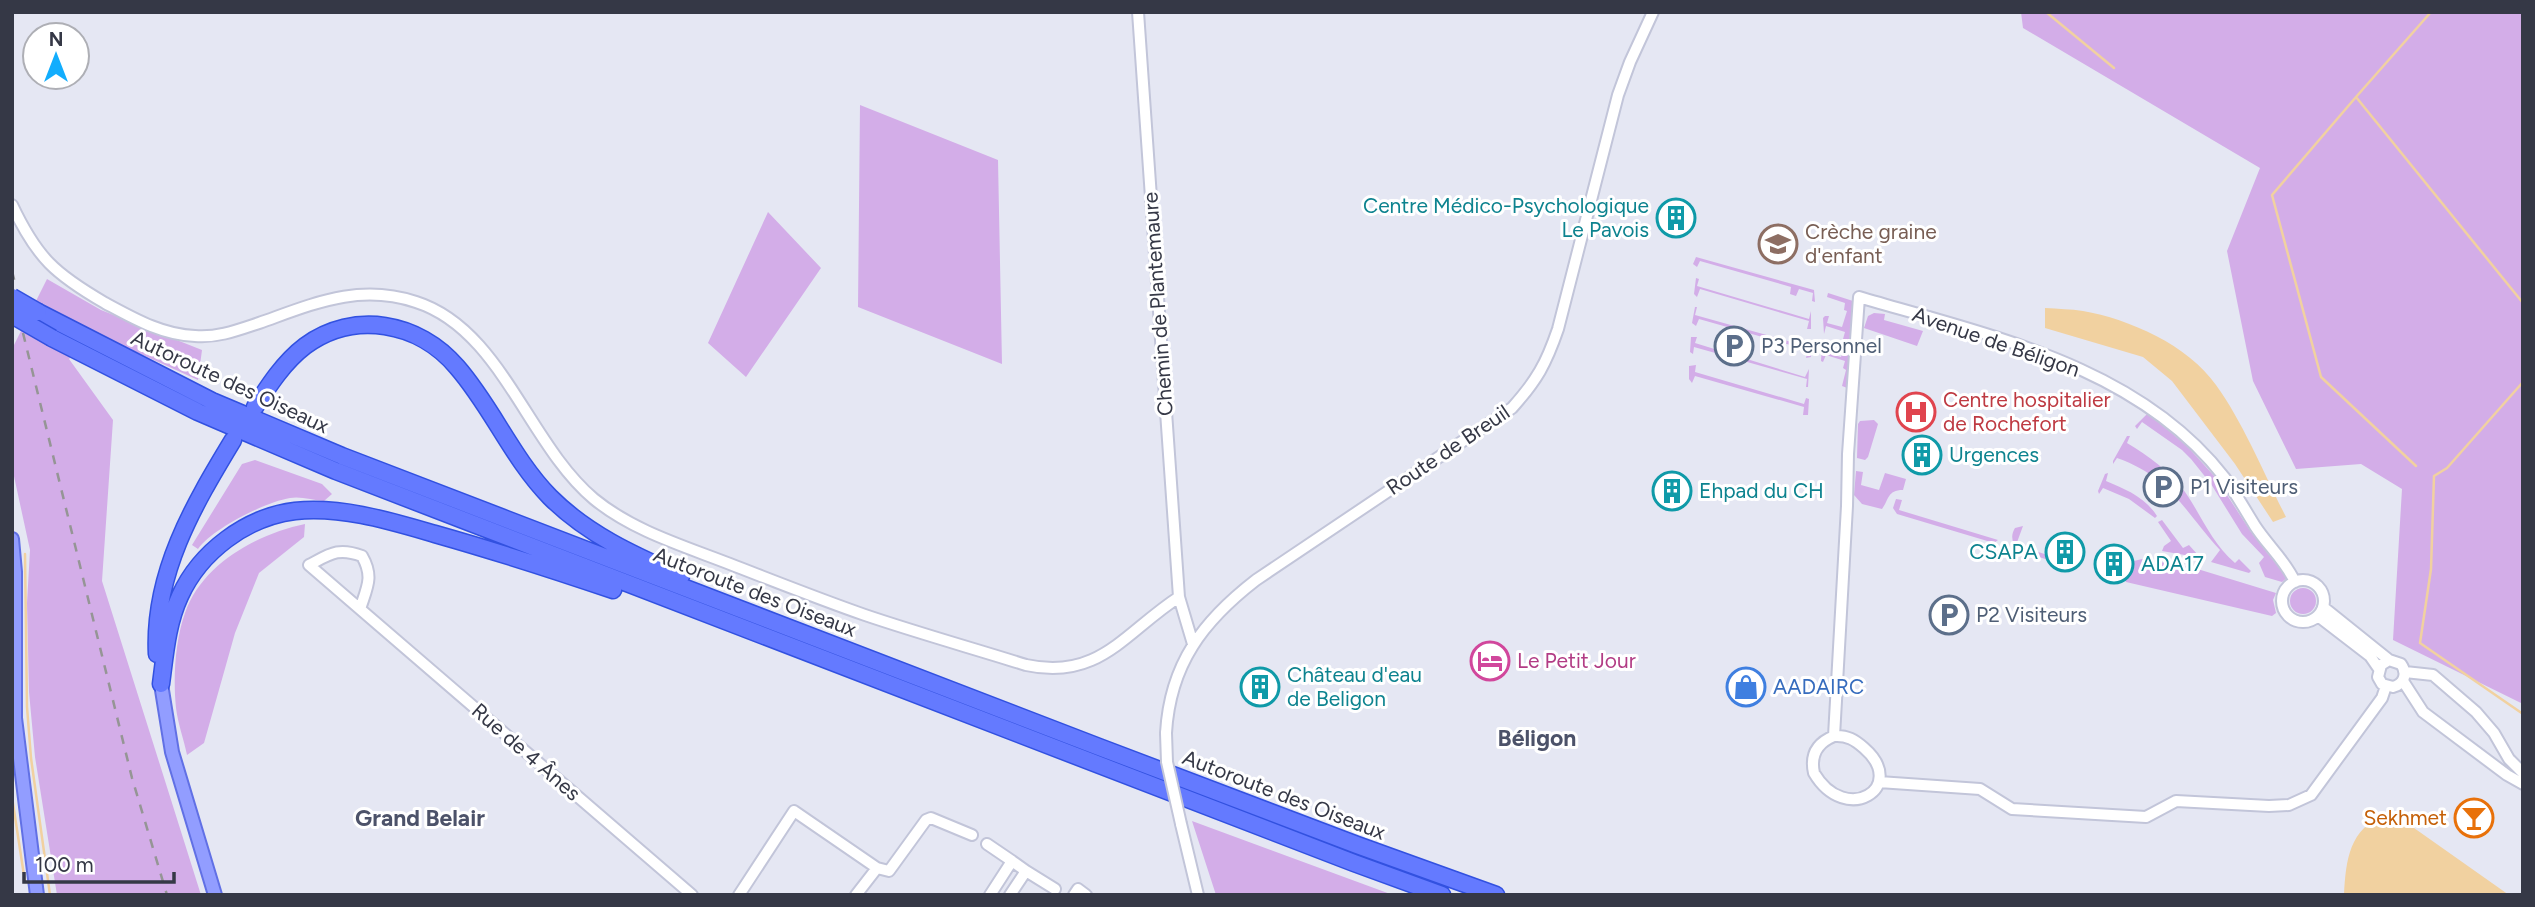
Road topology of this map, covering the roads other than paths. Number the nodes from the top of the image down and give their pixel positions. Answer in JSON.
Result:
{"nodes":[{"id":1,"x":1138,"y":12,"type":"edge"},
{"id":2,"x":1653,"y":12,"type":"edge"},
{"id":3,"x":12,"y":205,"type":"edge"},
{"id":4,"x":12,"y":297,"type":"edge"},
{"id":5,"x":12,"y":316,"type":"edge"},
{"id":6,"x":255,"y":407,"type":"dead end"},
{"id":7,"x":233,"y":440,"type":"dead end"},
{"id":8,"x":12,"y":538,"type":"edge"},
{"id":9,"x":2295,"y":582,"type":"junction"},
{"id":10,"x":1180,"y":597,"type":"junction"},
{"id":11,"x":360,"y":610,"type":"junction"},
{"id":12,"x":2320,"y":612,"type":"junction"},
{"id":13,"x":13,"y":614,"type":"edge"},
{"id":14,"x":764,"y":638,"type":"junction"},
{"id":15,"x":1193,"y":644,"type":"junction"},
{"id":16,"x":839,"y":647,"type":"junction"},
{"id":17,"x":2389,"y":660,"type":"junction"},
{"id":18,"x":2379,"y":668,"type":"junction"},
{"id":19,"x":2404,"y":677,"type":"junction"},
{"id":20,"x":161,"y":684,"type":"junction"},
{"id":21,"x":2385,"y":686,"type":"junction"},
{"id":22,"x":1834,"y":736,"type":"junction"},
{"id":23,"x":2522,"y":780,"type":"edge"},
{"id":24,"x":1879,"y":782,"type":"junction"},
{"id":25,"x":972,"y":835,"type":"dead end"},
{"id":26,"x":987,"y":844,"type":"dead end"},
{"id":27,"x":1012,"y":861,"type":"junction"},
{"id":28,"x":877,"y":869,"type":"junction"},
{"id":29,"x":1026,"y":871,"type":"junction"},
{"id":30,"x":1055,"y":890,"type":"dead end"},
{"id":31,"x":37,"y":895,"type":"edge"},
{"id":32,"x":215,"y":895,"type":"edge"},
{"id":33,"x":692,"y":895,"type":"edge"},
{"id":34,"x":739,"y":895,"type":"edge"},
{"id":35,"x":856,"y":895,"type":"edge"},
{"id":36,"x":990,"y":895,"type":"edge"},
{"id":37,"x":1010,"y":895,"type":"edge"},
{"id":38,"x":1074,"y":895,"type":"edge"},
{"id":39,"x":1086,"y":895,"type":"edge"},
{"id":40,"x":1198,"y":895,"type":"edge"},
{"id":41,"x":1442,"y":895,"type":"edge"},
{"id":42,"x":1496,"y":895,"type":"edge"}],
"edges":[{"from":1,"to":10,"type":"street","name":"Chemin de Plantemaure"},
{"from":2,"to":15,"type":"street","name":"Route de Breuil"},
{"from":3,"to":10,"type":"street"},
{"from":4,"to":16,"type":"highway","name":"Autoroute des Oiseaux","bridge":true},
{"from":5,"to":14,"type":"highway","name":"Autoroute des Oiseaux","bridge":true},
{"from":6,"to":16,"type":"highway"},
{"from":7,"to":20,"type":"highway"},
{"from":8,"to":13,"type":"main road"},
{"from":9,"to":12,"type":"street"},
{"from":9,"to":12,"type":"street"},
{"from":9,"to":22,"type":"street","name":"Avenue de Béligon"},
{"from":10,"to":15,"type":"street","name":"Chemin de Plantemaure"},
{"from":11,"to":11,"type":"street","name":"Rue de 4 Ânes"},
{"from":11,"to":33,"type":"street","name":"Rue de 4 Ânes"},
{"from":12,"to":17,"type":"street"},
{"from":12,"to":18,"type":"street"},
{"from":13,"to":31,"type":"main road"},
{"from":14,"to":20,"type":"highway"},
{"from":14,"to":41,"type":"highway","name":"Autoroute des Oiseaux"},
{"from":15,"to":40,"type":"street","name":"Route de Breuil","bridge":true},
{"from":16,"to":42,"type":"highway","name":"Autoroute des Oiseaux"},
{"from":17,"to":18,"type":"street"},
{"from":17,"to":19,"type":"street"},
{"from":18,"to":21,"type":"street"},
{"from":19,"to":21,"type":"street"},
{"from":19,"to":23,"type":"street"},
{"from":19,"to":23,"type":"street"},
{"from":20,"to":32,"type":"main road"},
{"from":21,"to":24,"type":"street"},
{"from":22,"to":24,"type":"street"},
{"from":22,"to":24,"type":"street"},
{"from":25,"to":28,"type":"street"},
{"from":26,"to":27,"type":"street"},
{"from":27,"to":29,"type":"street"},
{"from":27,"to":36,"type":"street"},
{"from":28,"to":34,"type":"street"},
{"from":28,"to":35,"type":"street"},
{"from":29,"to":30,"type":"street"},
{"from":29,"to":37,"type":"street"},
{"from":38,"to":39,"type":"street"}]}
